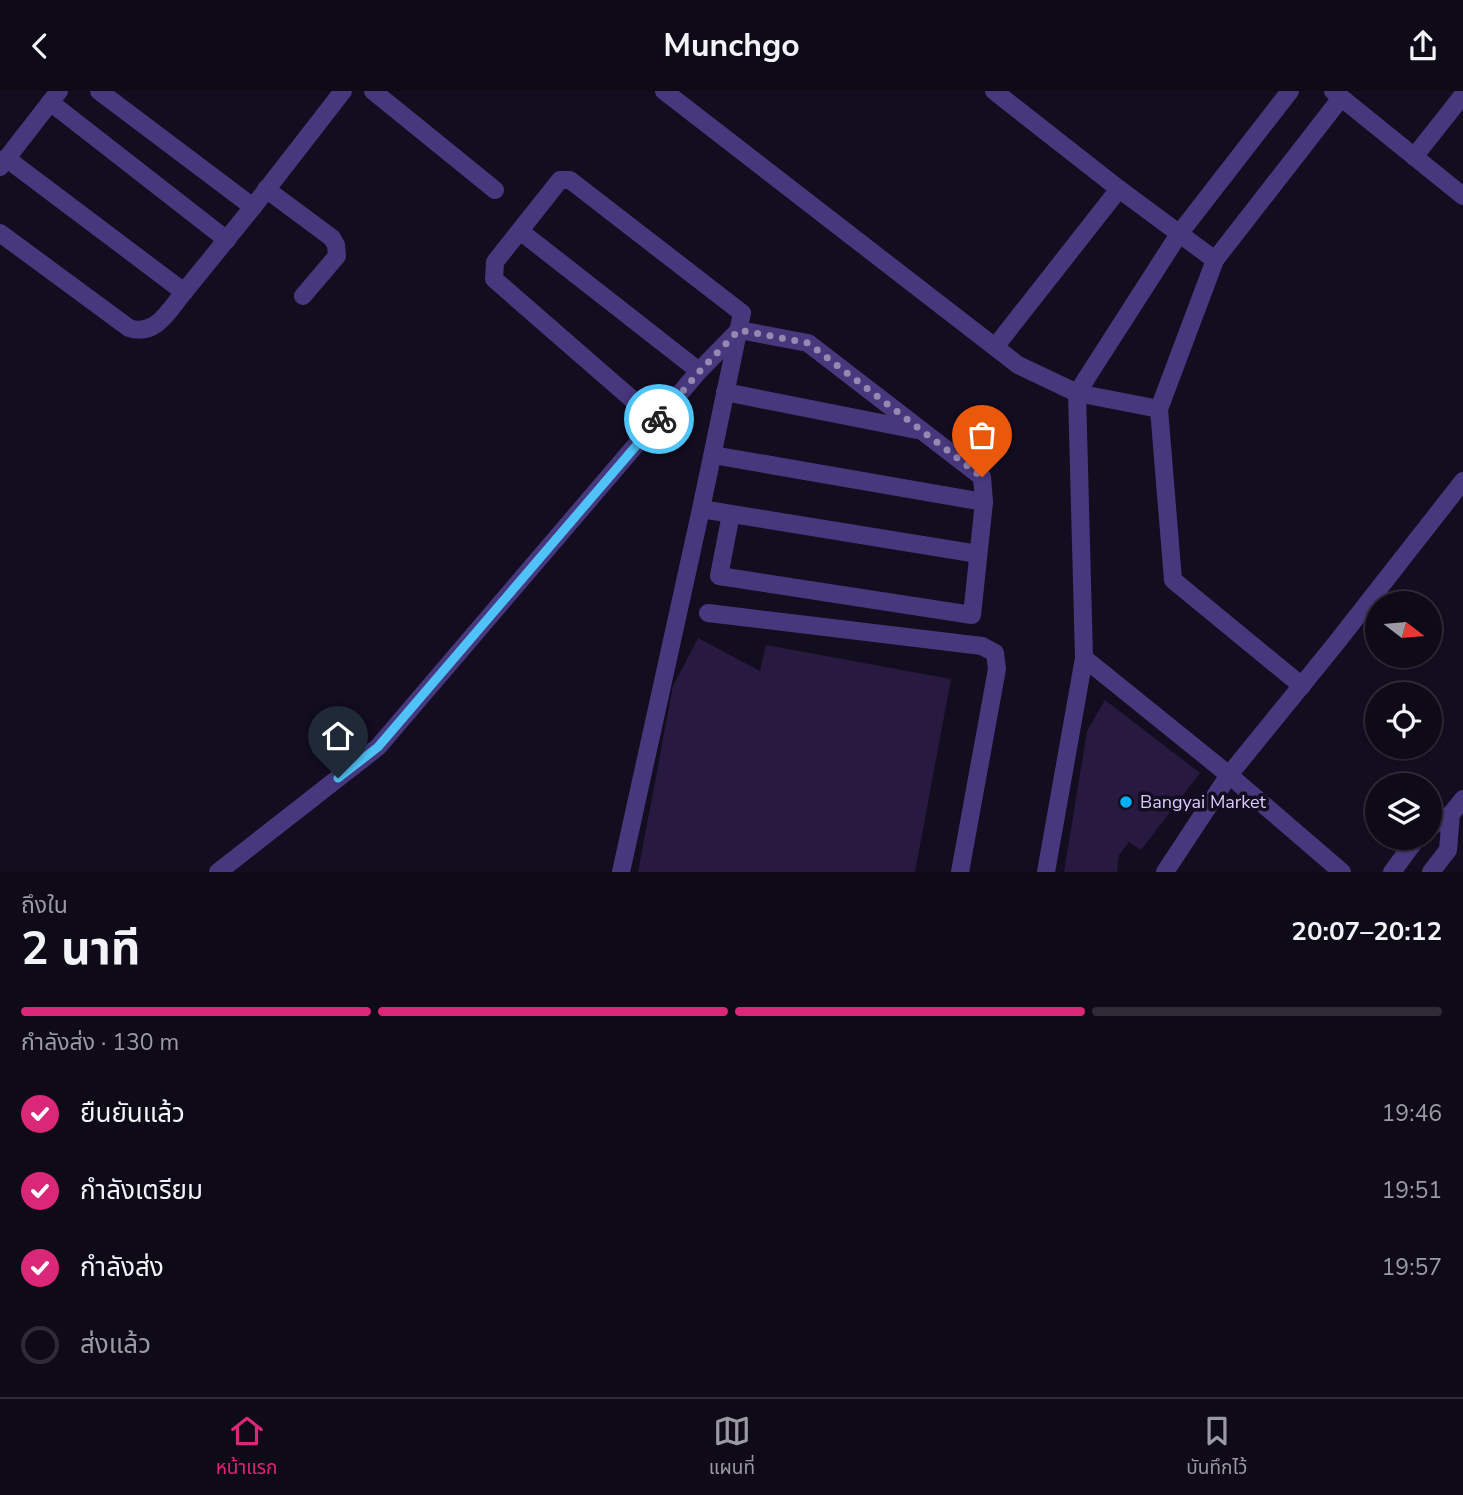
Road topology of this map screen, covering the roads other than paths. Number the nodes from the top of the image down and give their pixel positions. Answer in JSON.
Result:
{"nodes":[{"id":1,"x":99,"y":91,"type":"edge"},
{"id":2,"x":343,"y":91,"type":"edge"},
{"id":3,"x":373,"y":91,"type":"edge"},
{"id":4,"x":664,"y":91,"type":"edge"},
{"id":5,"x":994,"y":91,"type":"edge"},
{"id":6,"x":1290,"y":91,"type":"edge"},
{"id":7,"x":1337,"y":94,"type":"edge"},
{"id":8,"x":1463,"y":95,"type":"edge"},
{"id":9,"x":54,"y":97,"type":"edge"},
{"id":10,"x":1414,"y":157,"type":"junction"},
{"id":11,"x":3,"y":162,"type":"edge"},
{"id":12,"x":266,"y":189,"type":"junction"},
{"id":13,"x":1119,"y":189,"type":"junction"},
{"id":14,"x":495,"y":190,"type":"dead end"},
{"id":15,"x":1463,"y":196,"type":"edge"},
{"id":16,"x":253,"y":207,"type":"junction"},
{"id":17,"x":520,"y":231,"type":"junction"},
{"id":18,"x":0,"y":233,"type":"edge"},
{"id":19,"x":1180,"y":234,"type":"junction"},
{"id":20,"x":227,"y":240,"type":"junction"},
{"id":21,"x":1215,"y":260,"type":"junction"},
{"id":22,"x":184,"y":292,"type":"junction"},
{"id":23,"x":303,"y":296,"type":"dead end"},
{"id":24,"x":739,"y":330,"type":"junction"},
{"id":25,"x":995,"y":347,"type":"junction"},
{"id":26,"x":699,"y":372,"type":"junction"},
{"id":27,"x":725,"y":393,"type":"junction"},
{"id":28,"x":1077,"y":393,"type":"junction"},
{"id":29,"x":1159,"y":409,"type":"junction"},
{"id":30,"x":657,"y":421,"type":"junction"},
{"id":31,"x":922,"y":432,"type":"junction"},
{"id":32,"x":713,"y":455,"type":"junction"},
{"id":33,"x":1463,"y":481,"type":"edge"},
{"id":34,"x":984,"y":502,"type":"junction"},
{"id":35,"x":702,"y":509,"type":"junction"},
{"id":36,"x":730,"y":514,"type":"junction"},
{"id":37,"x":978,"y":554,"type":"junction"},
{"id":38,"x":708,"y":613,"type":"dead end"},
{"id":39,"x":1084,"y":658,"type":"junction"},
{"id":40,"x":1302,"y":685,"type":"junction"},
{"id":41,"x":1229,"y":775,"type":"junction"},
{"id":42,"x":1463,"y":799,"type":"edge"},
{"id":43,"x":1451,"y":814,"type":"junction"},
{"id":44,"x":1442,"y":820,"type":"edge"},
{"id":45,"x":1408,"y":850,"type":"edge"},
{"id":46,"x":218,"y":872,"type":"edge"},
{"id":47,"x":621,"y":872,"type":"edge"},
{"id":48,"x":960,"y":872,"type":"edge"},
{"id":49,"x":1046,"y":872,"type":"edge"},
{"id":50,"x":1165,"y":872,"type":"edge"},
{"id":51,"x":1342,"y":872,"type":"edge"},
{"id":52,"x":1392,"y":872,"type":"edge"},
{"id":53,"x":1431,"y":872,"type":"edge"}],
"edges":[{"from":1,"to":16,"type":"street"},
{"from":2,"to":12,"type":"street"},
{"from":3,"to":14,"type":"street"},
{"from":4,"to":25,"type":"street"},
{"from":5,"to":13,"type":"street"},
{"from":6,"to":19,"type":"street"},
{"from":7,"to":10,"type":"street"},
{"from":7,"to":21,"type":"street"},
{"from":8,"to":10,"type":"street"},
{"from":9,"to":11,"type":"street"},
{"from":9,"to":20,"type":"street"},
{"from":10,"to":15,"type":"street"},
{"from":11,"to":22,"type":"street"},
{"from":12,"to":16,"type":"street"},
{"from":12,"to":23,"type":"street"},
{"from":13,"to":19,"type":"street"},
{"from":13,"to":25,"type":"street"},
{"from":16,"to":20,"type":"street"},
{"from":17,"to":24,"type":"street"},
{"from":17,"to":26,"type":"street"},
{"from":17,"to":30,"type":"street"},
{"from":18,"to":22,"type":"street"},
{"from":19,"to":21,"type":"street"},
{"from":19,"to":28,"type":"street"},
{"from":20,"to":22,"type":"street"},
{"from":21,"to":29,"type":"street"},
{"from":24,"to":26,"type":"street"},
{"from":24,"to":27,"type":"street"},
{"from":24,"to":31,"type":"street"},
{"from":25,"to":28,"type":"street"},
{"from":26,"to":30,"type":"street"},
{"from":27,"to":31,"type":"street"},
{"from":27,"to":32,"type":"street"},
{"from":28,"to":29,"type":"street"},
{"from":28,"to":39,"type":"street"},
{"from":29,"to":40,"type":"street"},
{"from":30,"to":46,"type":"street"},
{"from":31,"to":34,"type":"street"},
{"from":32,"to":34,"type":"street"},
{"from":32,"to":35,"type":"street"},
{"from":33,"to":40,"type":"street"},
{"from":34,"to":37,"type":"street"},
{"from":35,"to":36,"type":"street"},
{"from":35,"to":47,"type":"street"},
{"from":36,"to":37,"type":"street"},
{"from":36,"to":37,"type":"street"},
{"from":38,"to":48,"type":"street"},
{"from":39,"to":41,"type":"street"},
{"from":39,"to":49,"type":"street"},
{"from":40,"to":41,"type":"street"},
{"from":41,"to":50,"type":"street"},
{"from":41,"to":51,"type":"street"},
{"from":42,"to":43,"type":"street"},
{"from":43,"to":44,"type":"street"},
{"from":43,"to":53,"type":"street"},
{"from":45,"to":52,"type":"street"}]}
